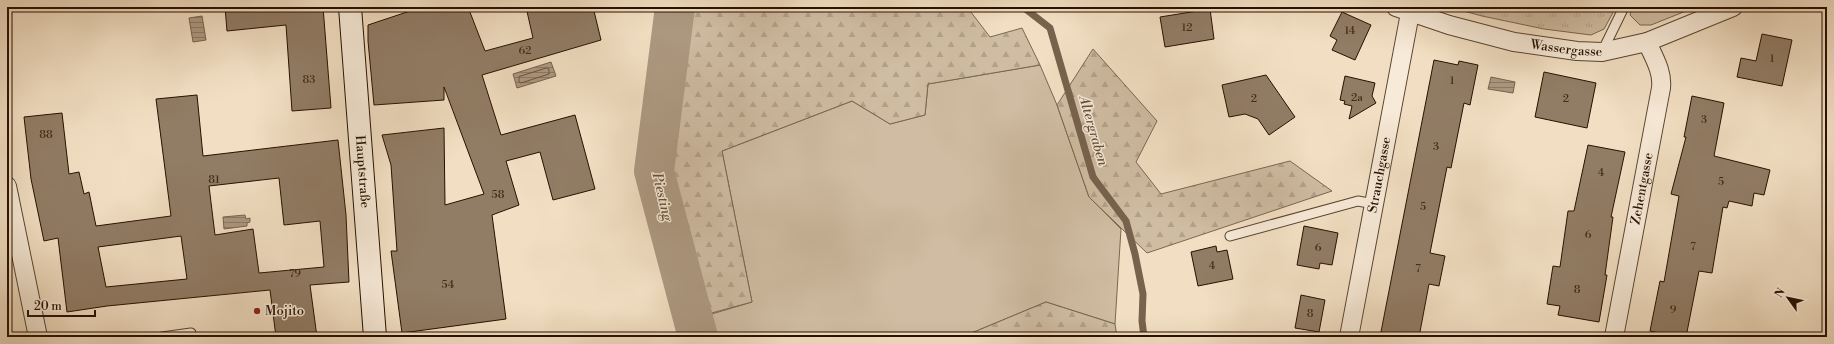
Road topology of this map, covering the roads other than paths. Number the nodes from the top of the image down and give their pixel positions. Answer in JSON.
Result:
{"nodes":[{"id":1,"x":350,"y":7,"type":"edge"},
{"id":2,"x":1624,"y":7,"type":"edge"},
{"id":3,"x":1734,"y":7,"type":"edge"},
{"id":4,"x":1403,"y":10,"type":"edge"},
{"id":5,"x":1647,"y":42,"type":"junction"},
{"id":6,"x":1602,"y":52,"type":"junction"},
{"id":7,"x":7,"y":189,"type":"edge"},
{"id":8,"x":1374,"y":204,"type":"junction"},
{"id":9,"x":1230,"y":236,"type":"dead end"},
{"id":10,"x":191,"y":333,"type":"dead end"},
{"id":11,"x":38,"y":337,"type":"edge"},
{"id":12,"x":162,"y":337,"type":"edge"},
{"id":13,"x":374,"y":337,"type":"edge"},
{"id":14,"x":1349,"y":337,"type":"edge"},
{"id":15,"x":1614,"y":337,"type":"edge"}],
"edges":[{"from":1,"to":13,"type":"main road","name":"Hauptstraße"},
{"from":2,"to":6,"type":"lane"},
{"from":3,"to":5,"type":"street","name":"Wassergasse"},
{"from":4,"to":6,"type":"street","name":"Wassergasse"},
{"from":4,"to":8,"type":"street","name":"Strauchgasse"},
{"from":5,"to":6,"type":"street","name":"Wassergasse"},
{"from":5,"to":15,"type":"street","name":"Zehentgasse"},
{"from":7,"to":11,"type":"street"},
{"from":8,"to":9,"type":"lane"},
{"from":8,"to":14,"type":"street","name":"Strauchgasse"},
{"from":10,"to":12,"type":"lane"}]}
